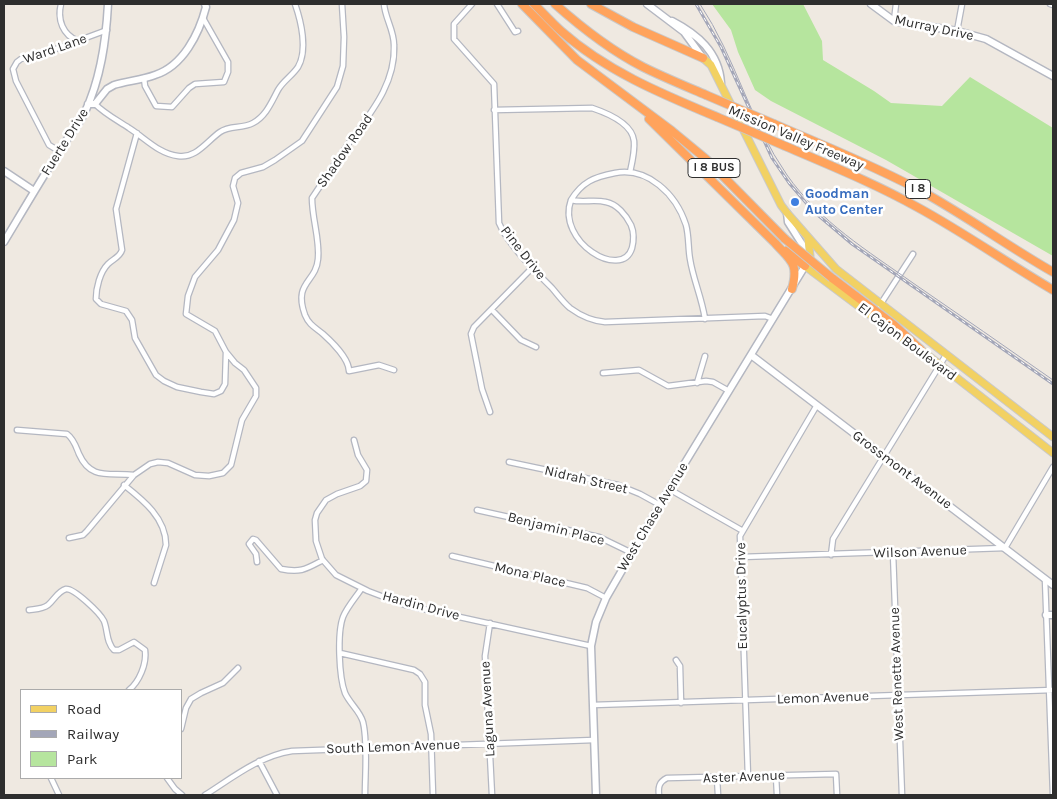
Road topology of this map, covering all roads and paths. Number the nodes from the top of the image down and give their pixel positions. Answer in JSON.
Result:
{"nodes":[{"id":1,"x":61,"y":4,"type":"edge"},
{"id":2,"x":108,"y":4,"type":"edge"},
{"id":3,"x":295,"y":4,"type":"edge"},
{"id":4,"x":342,"y":4,"type":"edge"},
{"id":5,"x":384,"y":4,"type":"edge"},
{"id":6,"x":472,"y":4,"type":"edge"},
{"id":7,"x":497,"y":4,"type":"edge"},
{"id":8,"x":522,"y":4,"type":"edge"},
{"id":9,"x":534,"y":4,"type":"edge"},
{"id":10,"x":555,"y":4,"type":"edge"},
{"id":11,"x":591,"y":4,"type":"edge"},
{"id":12,"x":647,"y":4,"type":"edge"},
{"id":13,"x":871,"y":4,"type":"edge"},
{"id":14,"x":896,"y":4,"type":"edge"},
{"id":15,"x":962,"y":4,"type":"edge"},
{"id":16,"x":206,"y":5,"type":"edge"},
{"id":17,"x":203,"y":18,"type":"junction"},
{"id":18,"x":672,"y":21,"type":"junction"},
{"id":19,"x":894,"y":21,"type":"junction"},
{"id":20,"x":107,"y":30,"type":"junction"},
{"id":21,"x":518,"y":31,"type":"dead end"},
{"id":22,"x":957,"y":31,"type":"junction"},
{"id":23,"x":78,"y":41,"type":"junction"},
{"id":24,"x":704,"y":58,"type":"junction"},
{"id":25,"x":1053,"y":76,"type":"edge"},
{"id":26,"x":144,"y":78,"type":"junction"},
{"id":27,"x":720,"y":83,"type":"junction"},
{"id":28,"x":92,"y":104,"type":"junction"},
{"id":29,"x":636,"y":105,"type":"junction"},
{"id":30,"x":494,"y":110,"type":"junction"},
{"id":31,"x":137,"y":133,"type":"junction"},
{"id":32,"x":59,"y":152,"type":"junction"},
{"id":33,"x":4,"y":171,"type":"edge"},
{"id":34,"x":630,"y":172,"type":"junction"},
{"id":35,"x":34,"y":191,"type":"junction"},
{"id":36,"x":571,"y":200,"type":"junction"},
{"id":37,"x":786,"y":213,"type":"junction"},
{"id":38,"x":13,"y":226,"type":"junction"},
{"id":39,"x":4,"y":234,"type":"edge"},
{"id":40,"x":808,"y":238,"type":"junction"},
{"id":41,"x":4,"y":242,"type":"edge"},
{"id":42,"x":775,"y":243,"type":"junction"},
{"id":43,"x":913,"y":254,"type":"dead end"},
{"id":44,"x":806,"y":266,"type":"junction"},
{"id":45,"x":532,"y":268,"type":"junction"},
{"id":46,"x":836,"y":269,"type":"junction"},
{"id":47,"x":1053,"y":272,"type":"edge"},
{"id":48,"x":792,"y":289,"type":"junction"},
{"id":49,"x":1053,"y":290,"type":"edge"},
{"id":50,"x":880,"y":305,"type":"junction"},
{"id":51,"x":492,"y":310,"type":"junction"},
{"id":52,"x":705,"y":318,"type":"junction"},
{"id":53,"x":773,"y":319,"type":"junction"},
{"id":54,"x":536,"y":346,"type":"dead end"},
{"id":55,"x":921,"y":350,"type":"junction"},
{"id":56,"x":226,"y":352,"type":"junction"},
{"id":57,"x":751,"y":355,"type":"junction"},
{"id":58,"x":946,"y":355,"type":"junction"},
{"id":59,"x":705,"y":356,"type":"dead end"},
{"id":60,"x":940,"y":365,"type":"junction"},
{"id":61,"x":394,"y":370,"type":"dead end"},
{"id":62,"x":603,"y":373,"type":"dead end"},
{"id":63,"x":697,"y":383,"type":"junction"},
{"id":64,"x":729,"y":391,"type":"junction"},
{"id":65,"x":816,"y":405,"type":"junction"},
{"id":66,"x":490,"y":412,"type":"dead end"},
{"id":67,"x":17,"y":430,"type":"dead end"},
{"id":68,"x":1053,"y":438,"type":"edge"},
{"id":69,"x":354,"y":440,"type":"dead end"},
{"id":70,"x":1053,"y":453,"type":"edge"},
{"id":71,"x":883,"y":456,"type":"junction"},
{"id":72,"x":509,"y":462,"type":"dead end"},
{"id":73,"x":1053,"y":467,"type":"edge"},
{"id":74,"x":134,"y":475,"type":"junction"},
{"id":75,"x":124,"y":485,"type":"junction"},
{"id":76,"x":669,"y":489,"type":"junction"},
{"id":77,"x":660,"y":506,"type":"junction"},
{"id":78,"x":477,"y":510,"type":"dead end"},
{"id":79,"x":743,"y":531,"type":"junction"},
{"id":80,"x":69,"y":538,"type":"dead end"},
{"id":81,"x":1005,"y":548,"type":"junction"},
{"id":82,"x":632,"y":553,"type":"junction"},
{"id":83,"x":893,"y":553,"type":"junction"},
{"id":84,"x":831,"y":555,"type":"junction"},
{"id":85,"x":452,"y":556,"type":"dead end"},
{"id":86,"x":741,"y":557,"type":"junction"},
{"id":87,"x":323,"y":560,"type":"junction"},
{"id":88,"x":258,"y":562,"type":"dead end"},
{"id":89,"x":1045,"y":578,"type":"junction"},
{"id":90,"x":154,"y":583,"type":"dead end"},
{"id":91,"x":1053,"y":585,"type":"edge"},
{"id":92,"x":362,"y":588,"type":"junction"},
{"id":93,"x":606,"y":598,"type":"junction"},
{"id":94,"x":29,"y":610,"type":"dead end"},
{"id":95,"x":1050,"y":615,"type":"edge"},
{"id":96,"x":490,"y":623,"type":"junction"},
{"id":97,"x":591,"y":646,"type":"junction"},
{"id":98,"x":340,"y":653,"type":"junction"},
{"id":99,"x":676,"y":660,"type":"dead end"},
{"id":100,"x":238,"y":668,"type":"dead end"},
{"id":101,"x":130,"y":689,"type":"edge"},
{"id":102,"x":1051,"y":690,"type":"edge"},
{"id":103,"x":898,"y":696,"type":"junction"},
{"id":104,"x":746,"y":701,"type":"junction"},
{"id":105,"x":682,"y":702,"type":"junction"},
{"id":106,"x":592,"y":705,"type":"junction"},
{"id":107,"x":182,"y":725,"type":"edge"},
{"id":108,"x":594,"y":740,"type":"junction"},
{"id":109,"x":490,"y":744,"type":"junction"},
{"id":110,"x":432,"y":745,"type":"junction"},
{"id":111,"x":365,"y":748,"type":"junction"},
{"id":112,"x":259,"y":761,"type":"junction"},
{"id":113,"x":776,"y":776,"type":"junction"},
{"id":114,"x":748,"y":777,"type":"junction"},
{"id":115,"x":717,"y":778,"type":"junction"},
{"id":116,"x":51,"y":779,"type":"edge"},
{"id":117,"x":168,"y":779,"type":"edge"},
{"id":118,"x":59,"y":795,"type":"edge"},
{"id":119,"x":182,"y":795,"type":"edge"},
{"id":120,"x":205,"y":795,"type":"edge"},
{"id":121,"x":277,"y":795,"type":"edge"},
{"id":122,"x":365,"y":795,"type":"edge"},
{"id":123,"x":433,"y":795,"type":"edge"},
{"id":124,"x":492,"y":795,"type":"edge"},
{"id":125,"x":596,"y":795,"type":"edge"},
{"id":126,"x":659,"y":795,"type":"edge"},
{"id":127,"x":718,"y":795,"type":"edge"},
{"id":128,"x":777,"y":795,"type":"edge"},
{"id":129,"x":837,"y":795,"type":"edge"},
{"id":130,"x":902,"y":795,"type":"edge"},
{"id":131,"x":1053,"y":795,"type":"edge"}],
"edges":[{"from":1,"to":23,"type":"street"},
{"from":2,"to":20,"type":"main road","name":"Fuerte Drive"},
{"from":3,"to":31,"type":"street"},
{"from":4,"to":56,"type":"street"},
{"from":5,"to":61,"type":"street","name":"Shadow Road"},
{"from":6,"to":30,"type":"street","name":"Pine Drive"},
{"from":7,"to":21,"type":"street"},
{"from":8,"to":29,"type":"highway","number":"I 8 BUS"},
{"from":9,"to":49,"type":"highway","name":"Mission Valley Freeway","number":"I 8","bridge":true},
{"from":10,"to":47,"type":"highway","name":"Mission Valley Freeway","number":"I 8","bridge":true},
{"from":11,"to":24,"type":"highway"},
{"from":12,"to":18,"type":"main road","name":"El Cajon Boulevard"},
{"from":13,"to":19,"type":"main road","name":"Murray Drive"},
{"from":14,"to":19,"type":"street"},
{"from":15,"to":22,"type":"street"},
{"from":16,"to":17,"type":"main road"},
{"from":17,"to":26,"type":"main road"},
{"from":17,"to":26,"type":"street"},
{"from":18,"to":24,"type":"main road","name":"El Cajon Boulevard"},
{"from":18,"to":27,"type":"main road","name":"El Cajon Boulevard"},
{"from":19,"to":22,"type":"main road","name":"Murray Drive"},
{"from":20,"to":23,"type":"street","name":"Ward Lane"},
{"from":20,"to":28,"type":"main road","name":"Fuerte Drive"},
{"from":22,"to":25,"type":"main road","name":"Murray Drive"},
{"from":23,"to":32,"type":"street","name":"Ward Lane"},
{"from":24,"to":27,"type":"main road","name":"El Cajon Boulevard","number":"I 8 BUS"},
{"from":26,"to":28,"type":"main road"},
{"from":27,"to":37,"type":"main road","name":"El Cajon Boulevard","number":"I 8 BUS"},
{"from":28,"to":31,"type":"street"},
{"from":28,"to":32,"type":"main road","name":"Fuerte Drive"},
{"from":29,"to":42,"type":"highway"},
{"from":29,"to":55,"type":"highway","number":"I 8 BUS","bridge":true},
{"from":30,"to":34,"type":"street"},
{"from":30,"to":45,"type":"street","name":"Pine Drive"},
{"from":31,"to":56,"type":"street"},
{"from":32,"to":35,"type":"main road","name":"Fuerte Drive"},
{"from":33,"to":35,"type":"main road"},
{"from":34,"to":36,"type":"street"},
{"from":34,"to":52,"type":"street"},
{"from":35,"to":38,"type":"main road","name":"Fuerte Drive"},
{"from":36,"to":36,"type":"street"},
{"from":37,"to":40,"type":"main road","name":"El Cajon Boulevard","number":"I 8 BUS"},
{"from":37,"to":44,"type":"main road","name":"El Cajon Boulevard"},
{"from":38,"to":39,"type":"main road"},
{"from":38,"to":41,"type":"main road","name":"Fuerte Drive"},
{"from":40,"to":44,"type":"main road"},
{"from":40,"to":46,"type":"main road","name":"El Cajon Boulevard","number":"I 8 BUS"},
{"from":42,"to":44,"type":"highway"},
{"from":42,"to":48,"type":"highway"},
{"from":43,"to":50,"type":"street"},
{"from":44,"to":46,"type":"main road"},
{"from":44,"to":48,"type":"main road","name":"West Chase Avenue"},
{"from":44,"to":55,"type":"main road","name":"El Cajon Boulevard"},
{"from":45,"to":51,"type":"street"},
{"from":45,"to":52,"type":"street","name":"Pine Drive"},
{"from":46,"to":50,"type":"main road","name":"El Cajon Boulevard","number":"I 8 BUS"},
{"from":48,"to":53,"type":"main road","name":"West Chase Avenue"},
{"from":50,"to":58,"type":"main road","name":"El Cajon Boulevard","number":"I 8 BUS"},
{"from":51,"to":54,"type":"street"},
{"from":51,"to":66,"type":"street"},
{"from":52,"to":53,"type":"street","name":"Pine Drive"},
{"from":53,"to":57,"type":"main road","name":"West Chase Avenue"},
{"from":55,"to":60,"type":"main road","name":"El Cajon Boulevard","number":"I 8 BUS"},
{"from":56,"to":74,"type":"street"},
{"from":57,"to":64,"type":"main road","name":"West Chase Avenue"},
{"from":57,"to":65,"type":"main road","name":"Grossmont Avenue"},
{"from":58,"to":60,"type":"street"},
{"from":58,"to":68,"type":"main road","name":"El Cajon Boulevard","number":"I 8 BUS"},
{"from":59,"to":63,"type":"street"},
{"from":60,"to":70,"type":"main road","name":"El Cajon Boulevard","number":"I 8 BUS"},
{"from":60,"to":71,"type":"street"},
{"from":62,"to":63,"type":"street"},
{"from":63,"to":64,"type":"street"},
{"from":64,"to":76,"type":"main road","name":"West Chase Avenue"},
{"from":65,"to":71,"type":"main road","name":"Grossmont Avenue"},
{"from":65,"to":79,"type":"street","name":"Eucalyptus Drive"},
{"from":67,"to":74,"type":"street"},
{"from":69,"to":87,"type":"street","name":"Hardin Drive"},
{"from":71,"to":81,"type":"main road","name":"Grossmont Avenue"},
{"from":71,"to":84,"type":"street"},
{"from":72,"to":77,"type":"street","name":"Nidrah Street"},
{"from":73,"to":81,"type":"street"},
{"from":74,"to":75,"type":"street"},
{"from":75,"to":80,"type":"street"},
{"from":75,"to":90,"type":"street"},
{"from":76,"to":77,"type":"main road","name":"West Chase Avenue"},
{"from":76,"to":79,"type":"street"},
{"from":77,"to":82,"type":"main road","name":"West Chase Avenue"},
{"from":78,"to":82,"type":"street","name":"Benjamin Place"},
{"from":79,"to":86,"type":"street","name":"Eucalyptus Drive"},
{"from":81,"to":83,"type":"street","name":"Wilson Avenue"},
{"from":81,"to":89,"type":"main road","name":"Grossmont Avenue"},
{"from":82,"to":93,"type":"main road","name":"West Chase Avenue"},
{"from":83,"to":84,"type":"street","name":"Wilson Avenue"},
{"from":83,"to":103,"type":"street","name":"West Renette Avenue"},
{"from":84,"to":86,"type":"street","name":"Wilson Avenue"},
{"from":85,"to":93,"type":"street","name":"Mona Place"},
{"from":86,"to":104,"type":"street","name":"Eucalyptus Drive"},
{"from":87,"to":88,"type":"street"},
{"from":87,"to":92,"type":"street","name":"Hardin Drive"},
{"from":89,"to":91,"type":"main road","name":"Grossmont Avenue"},
{"from":89,"to":95,"type":"street"},
{"from":92,"to":96,"type":"street","name":"Hardin Drive"},
{"from":92,"to":98,"type":"street"},
{"from":93,"to":97,"type":"main road","name":"West Chase Avenue"},
{"from":94,"to":101,"type":"street"},
{"from":95,"to":102,"type":"street"},
{"from":96,"to":97,"type":"street","name":"Hardin Drive"},
{"from":96,"to":109,"type":"street","name":"Laguna Avenue"},
{"from":97,"to":106,"type":"main road","name":"West Chase Avenue"},
{"from":98,"to":110,"type":"street"},
{"from":98,"to":111,"type":"street"},
{"from":99,"to":105,"type":"street"},
{"from":100,"to":107,"type":"street"},
{"from":102,"to":103,"type":"street","name":"Lemon Avenue"},
{"from":102,"to":131,"type":"street"},
{"from":103,"to":104,"type":"street","name":"Lemon Avenue"},
{"from":103,"to":130,"type":"street","name":"West Renette Avenue"},
{"from":104,"to":105,"type":"street","name":"Lemon Avenue"},
{"from":104,"to":114,"type":"street","name":"Eucalyptus Drive"},
{"from":105,"to":106,"type":"street","name":"Lemon Avenue"},
{"from":106,"to":108,"type":"main road","name":"West Chase Avenue"},
{"from":108,"to":109,"type":"street","name":"South Lemon Avenue"},
{"from":108,"to":125,"type":"main road","name":"West Chase Avenue"},
{"from":109,"to":110,"type":"street","name":"South Lemon Avenue"},
{"from":109,"to":124,"type":"street","name":"Laguna Avenue"},
{"from":110,"to":111,"type":"street","name":"South Lemon Avenue"},
{"from":110,"to":123,"type":"street"},
{"from":111,"to":112,"type":"street","name":"South Lemon Avenue"},
{"from":111,"to":122,"type":"street"},
{"from":112,"to":120,"type":"street","name":"South Lemon Avenue"},
{"from":112,"to":121,"type":"street"},
{"from":113,"to":114,"type":"street","name":"Aster Avenue"},
{"from":113,"to":128,"type":"street"},
{"from":113,"to":129,"type":"street","name":"Aster Avenue"},
{"from":114,"to":115,"type":"street","name":"Aster Avenue"},
{"from":115,"to":126,"type":"street","name":"Aster Avenue"},
{"from":115,"to":127,"type":"street"},
{"from":116,"to":118,"type":"street"},
{"from":117,"to":119,"type":"street"}]}
